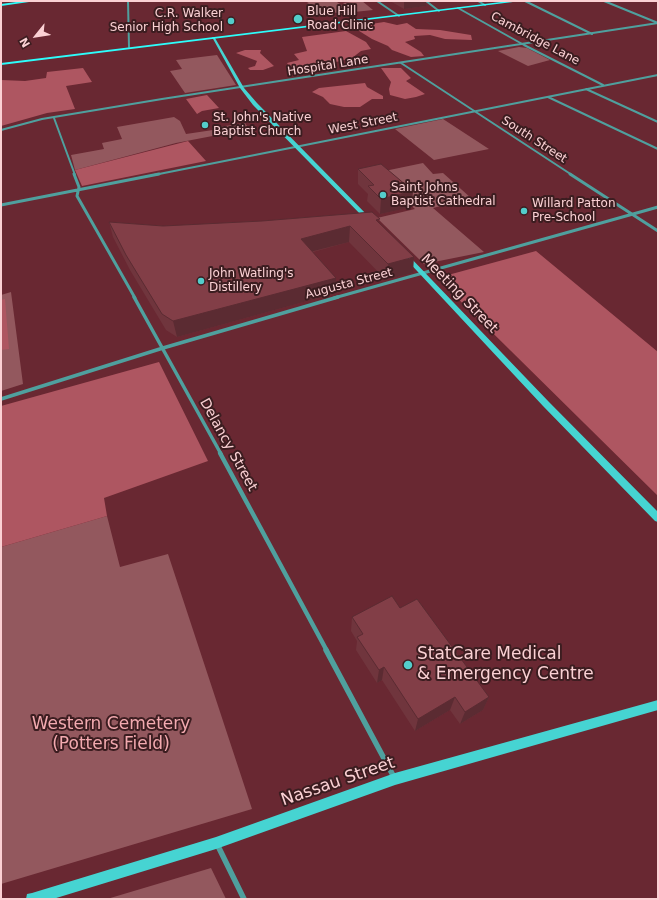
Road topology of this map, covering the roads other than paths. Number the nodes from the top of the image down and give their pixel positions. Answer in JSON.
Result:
{"nodes":[{"id":1,"x":34,"y":1,"type":"edge"},
{"id":2,"x":128,"y":1,"type":"edge"},
{"id":3,"x":377,"y":1,"type":"edge"},
{"id":4,"x":426,"y":1,"type":"edge"},
{"id":5,"x":478,"y":1,"type":"edge"},
{"id":6,"x":519,"y":1,"type":"edge"},
{"id":7,"x":525,"y":1,"type":"edge"},
{"id":8,"x":604,"y":1,"type":"edge"},
{"id":9,"x":1,"y":5,"type":"edge"},
{"id":10,"x":485,"y":5,"type":"junction"},
{"id":11,"x":458,"y":8,"type":"junction"},
{"id":12,"x":439,"y":11,"type":"junction"},
{"id":13,"x":399,"y":16,"type":"junction"},
{"id":14,"x":658,"y":23,"type":"edge"},
{"id":15,"x":593,"y":34,"type":"junction"},
{"id":16,"x":213,"y":38,"type":"junction"},
{"id":17,"x":524,"y":45,"type":"junction"},
{"id":18,"x":129,"y":47,"type":"junction"},
{"id":19,"x":401,"y":63,"type":"junction"},
{"id":20,"x":1,"y":64,"type":"edge"},
{"id":21,"x":658,"y":75,"type":"edge"},
{"id":22,"x":603,"y":85,"type":"junction"},
{"id":23,"x":242,"y":88,"type":"junction"},
{"id":24,"x":586,"y":89,"type":"junction"},
{"id":25,"x":548,"y":96,"type":"junction"},
{"id":26,"x":472,"y":111,"type":"junction"},
{"id":27,"x":54,"y":118,"type":"junction"},
{"id":28,"x":658,"y":122,"type":"edge"},
{"id":29,"x":1,"y":130,"type":"edge"},
{"id":30,"x":297,"y":146,"type":"junction"},
{"id":31,"x":658,"y":150,"type":"edge"},
{"id":32,"x":79,"y":191,"type":"junction"},
{"id":33,"x":1,"y":205,"type":"edge"},
{"id":34,"x":658,"y":207,"type":"edge"},
{"id":35,"x":632,"y":214,"type":"junction"},
{"id":36,"x":373,"y":223,"type":"edge"},
{"id":37,"x":658,"y":231,"type":"edge"},
{"id":38,"x":401,"y":251,"type":"edge"},
{"id":39,"x":424,"y":274,"type":"junction"},
{"id":40,"x":163,"y":348,"type":"junction"},
{"id":41,"x":1,"y":399,"type":"edge"},
{"id":42,"x":658,"y":518,"type":"edge"},
{"id":43,"x":658,"y":705,"type":"edge"},
{"id":44,"x":395,"y":779,"type":"junction"},
{"id":45,"x":216,"y":843,"type":"junction"},
{"id":46,"x":32,"y":899,"type":"edge"},
{"id":47,"x":244,"y":899,"type":"edge"}],
"edges":[{"from":1,"to":9,"type":"main road"},
{"from":2,"to":18,"type":"street"},
{"from":3,"to":13,"type":"street"},
{"from":4,"to":12,"type":"street"},
{"from":5,"to":10,"type":"street"},
{"from":6,"to":10,"type":"main road"},
{"from":7,"to":15,"type":"street"},
{"from":8,"to":14,"type":"street"},
{"from":10,"to":11,"type":"main road"},
{"from":11,"to":12,"type":"main road"},
{"from":11,"to":17,"type":"street","name":"Cambridge Lane"},
{"from":12,"to":13,"type":"main road"},
{"from":13,"to":16,"type":"main road"},
{"from":14,"to":15,"type":"street","name":"Hospital Lane"},
{"from":15,"to":17,"type":"street","name":"Hospital Lane"},
{"from":16,"to":18,"type":"main road"},
{"from":16,"to":23,"type":"street"},
{"from":17,"to":19,"type":"street","name":"Hospital Lane"},
{"from":17,"to":22,"type":"street","name":"Cambridge Lane"},
{"from":18,"to":20,"type":"main road"},
{"from":19,"to":23,"type":"street","name":"Hospital Lane"},
{"from":19,"to":26,"type":"street","name":"South Street"},
{"from":21,"to":22,"type":"street","name":"West Street"},
{"from":22,"to":24,"type":"street","name":"West Street"},
{"from":23,"to":27,"type":"street","name":"Hospital Lane"},
{"from":23,"to":30,"type":"street"},
{"from":24,"to":25,"type":"street","name":"West Street"},
{"from":24,"to":28,"type":"street"},
{"from":25,"to":26,"type":"street","name":"West Street"},
{"from":25,"to":31,"type":"street"},
{"from":26,"to":30,"type":"street","name":"West Street"},
{"from":26,"to":35,"type":"street","name":"South Street"},
{"from":27,"to":29,"type":"street","name":"Hospital Lane"},
{"from":27,"to":32,"type":"street","name":"Delancy Street"},
{"from":30,"to":32,"type":"street","name":"West Street"},
{"from":30,"to":36,"type":"street"},
{"from":32,"to":33,"type":"street","name":"West Street"},
{"from":32,"to":40,"type":"street","name":"Delancy Street"},
{"from":34,"to":35,"type":"street","name":"Augusta Street"},
{"from":35,"to":37,"type":"street","name":"South Street"},
{"from":35,"to":39,"type":"street","name":"Augusta Street"},
{"from":38,"to":39,"type":"street","name":"Meeting Street"},
{"from":39,"to":40,"type":"street","name":"Augusta Street"},
{"from":39,"to":42,"type":"street","name":"Meeting Street"},
{"from":40,"to":41,"type":"street","name":"Augusta Street"},
{"from":40,"to":44,"type":"street","name":"Delancy Street"},
{"from":43,"to":44,"type":"street","name":"Nassau Street"},
{"from":44,"to":45,"type":"street","name":"Nassau Street"},
{"from":45,"to":46,"type":"street","name":"Nassau Street"},
{"from":45,"to":47,"type":"street"}]}
